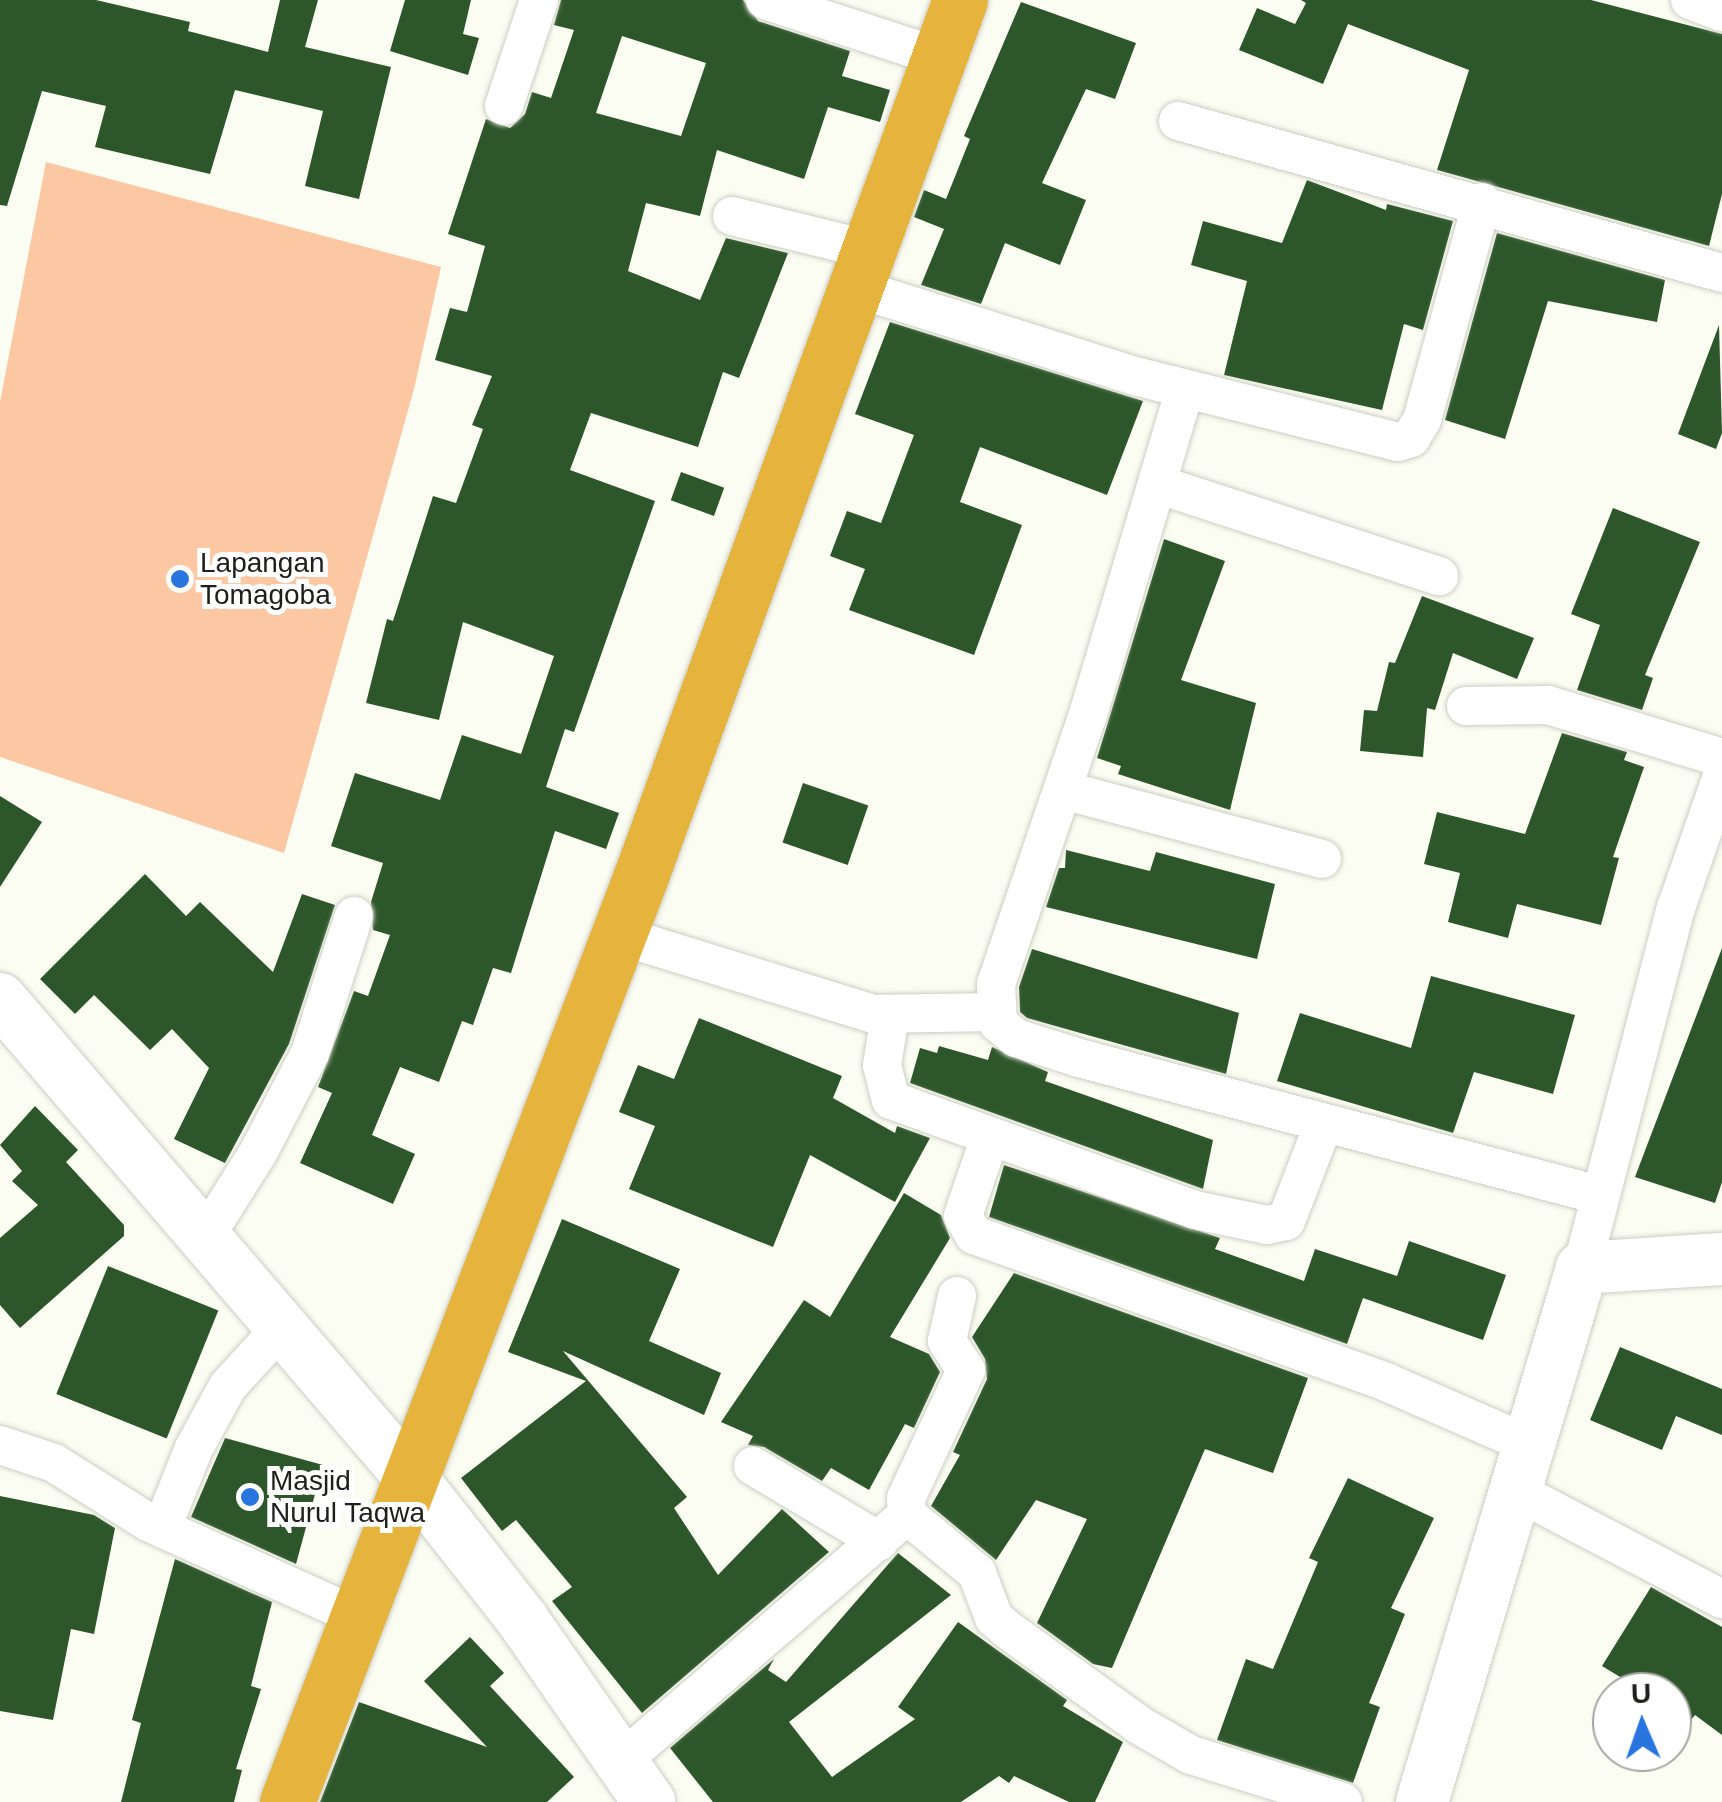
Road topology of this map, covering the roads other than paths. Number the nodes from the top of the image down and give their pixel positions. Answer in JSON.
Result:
{"nodes":[{"id":1,"x":539,"y":0,"type":"edge"},
{"id":2,"x":765,"y":0,"type":"edge"},
{"id":3,"x":960,"y":0,"type":"edge"},
{"id":4,"x":1690,"y":0,"type":"edge"},
{"id":5,"x":1722,"y":12,"type":"edge"},
{"id":6,"x":939,"y":57,"type":"junction"},
{"id":7,"x":504,"y":106,"type":"dead end"},
{"id":8,"x":1178,"y":120,"type":"dead end"},
{"id":9,"x":1482,"y":202,"type":"junction"},
{"id":10,"x":732,"y":216,"type":"dead end"},
{"id":11,"x":863,"y":269,"type":"junction"},
{"id":12,"x":1722,"y":274,"type":"edge"},
{"id":13,"x":1185,"y":389,"type":"junction"},
{"id":14,"x":1156,"y":484,"type":"junction"},
{"id":15,"x":1439,"y":576,"type":"dead end"},
{"id":16,"x":1466,"y":706,"type":"dead end"},
{"id":17,"x":1722,"y":758,"type":"edge"},
{"id":18,"x":1722,"y":776,"type":"edge"},
{"id":19,"x":1063,"y":790,"type":"junction"},
{"id":20,"x":1322,"y":859,"type":"dead end"},
{"id":21,"x":354,"y":916,"type":"dead end"},
{"id":22,"x":618,"y":934,"type":"junction"},
{"id":23,"x":0,"y":999,"type":"edge"},
{"id":24,"x":995,"y":1012,"type":"junction"},
{"id":25,"x":890,"y":1016,"type":"junction"},
{"id":26,"x":1324,"y":1123,"type":"junction"},
{"id":27,"x":990,"y":1137,"type":"junction"},
{"id":28,"x":1599,"y":1194,"type":"junction"},
{"id":29,"x":204,"y":1236,"type":"junction"},
{"id":30,"x":1722,"y":1259,"type":"edge"},
{"id":31,"x":1582,"y":1268,"type":"junction"},
{"id":32,"x":958,"y":1296,"type":"dead end"},
{"id":33,"x":282,"y":1326,"type":"junction"},
{"id":34,"x":0,"y":1445,"type":"edge"},
{"id":35,"x":753,"y":1466,"type":"dead end"},
{"id":36,"x":1523,"y":1468,"type":"junction"},
{"id":37,"x":412,"y":1478,"type":"junction"},
{"id":38,"x":908,"y":1515,"type":"junction"},
{"id":39,"x":162,"y":1528,"type":"junction"},
{"id":40,"x":880,"y":1542,"type":"junction"},
{"id":41,"x":1722,"y":1599,"type":"edge"},
{"id":42,"x":361,"y":1618,"type":"junction"},
{"id":43,"x":634,"y":1782,"type":"edge"},
{"id":44,"x":287,"y":1802,"type":"edge"},
{"id":45,"x":1343,"y":1802,"type":"edge"},
{"id":46,"x":1422,"y":1802,"type":"edge"}],
"edges":[{"from":1,"to":7,"type":"street"},
{"from":2,"to":6,"type":"street"},
{"from":3,"to":6,"type":"highway"},
{"from":4,"to":5,"type":"street"},
{"from":6,"to":11,"type":"highway"},
{"from":8,"to":9,"type":"street"},
{"from":9,"to":12,"type":"street"},
{"from":9,"to":13,"type":"street"},
{"from":10,"to":11,"type":"street"},
{"from":11,"to":13,"type":"street"},
{"from":11,"to":22,"type":"highway"},
{"from":13,"to":14,"type":"street"},
{"from":14,"to":15,"type":"street"},
{"from":14,"to":19,"type":"street"},
{"from":16,"to":17,"type":"street"},
{"from":18,"to":28,"type":"street"},
{"from":19,"to":20,"type":"street"},
{"from":19,"to":24,"type":"street"},
{"from":21,"to":29,"type":"street"},
{"from":22,"to":25,"type":"street"},
{"from":22,"to":37,"type":"highway"},
{"from":23,"to":29,"type":"street"},
{"from":24,"to":25,"type":"street"},
{"from":24,"to":26,"type":"street"},
{"from":25,"to":27,"type":"street"},
{"from":26,"to":27,"type":"street"},
{"from":26,"to":28,"type":"street"},
{"from":27,"to":36,"type":"street"},
{"from":28,"to":31,"type":"street"},
{"from":29,"to":33,"type":"street"},
{"from":30,"to":31,"type":"street"},
{"from":31,"to":36,"type":"street"},
{"from":32,"to":38,"type":"street"},
{"from":33,"to":37,"type":"street"},
{"from":33,"to":39,"type":"street"},
{"from":34,"to":39,"type":"street"},
{"from":35,"to":40,"type":"street"},
{"from":36,"to":41,"type":"street"},
{"from":36,"to":46,"type":"street"},
{"from":37,"to":42,"type":"highway"},
{"from":37,"to":43,"type":"street"},
{"from":38,"to":40,"type":"street"},
{"from":38,"to":45,"type":"street"},
{"from":39,"to":42,"type":"street"},
{"from":40,"to":43,"type":"street"},
{"from":42,"to":44,"type":"highway"}]}
